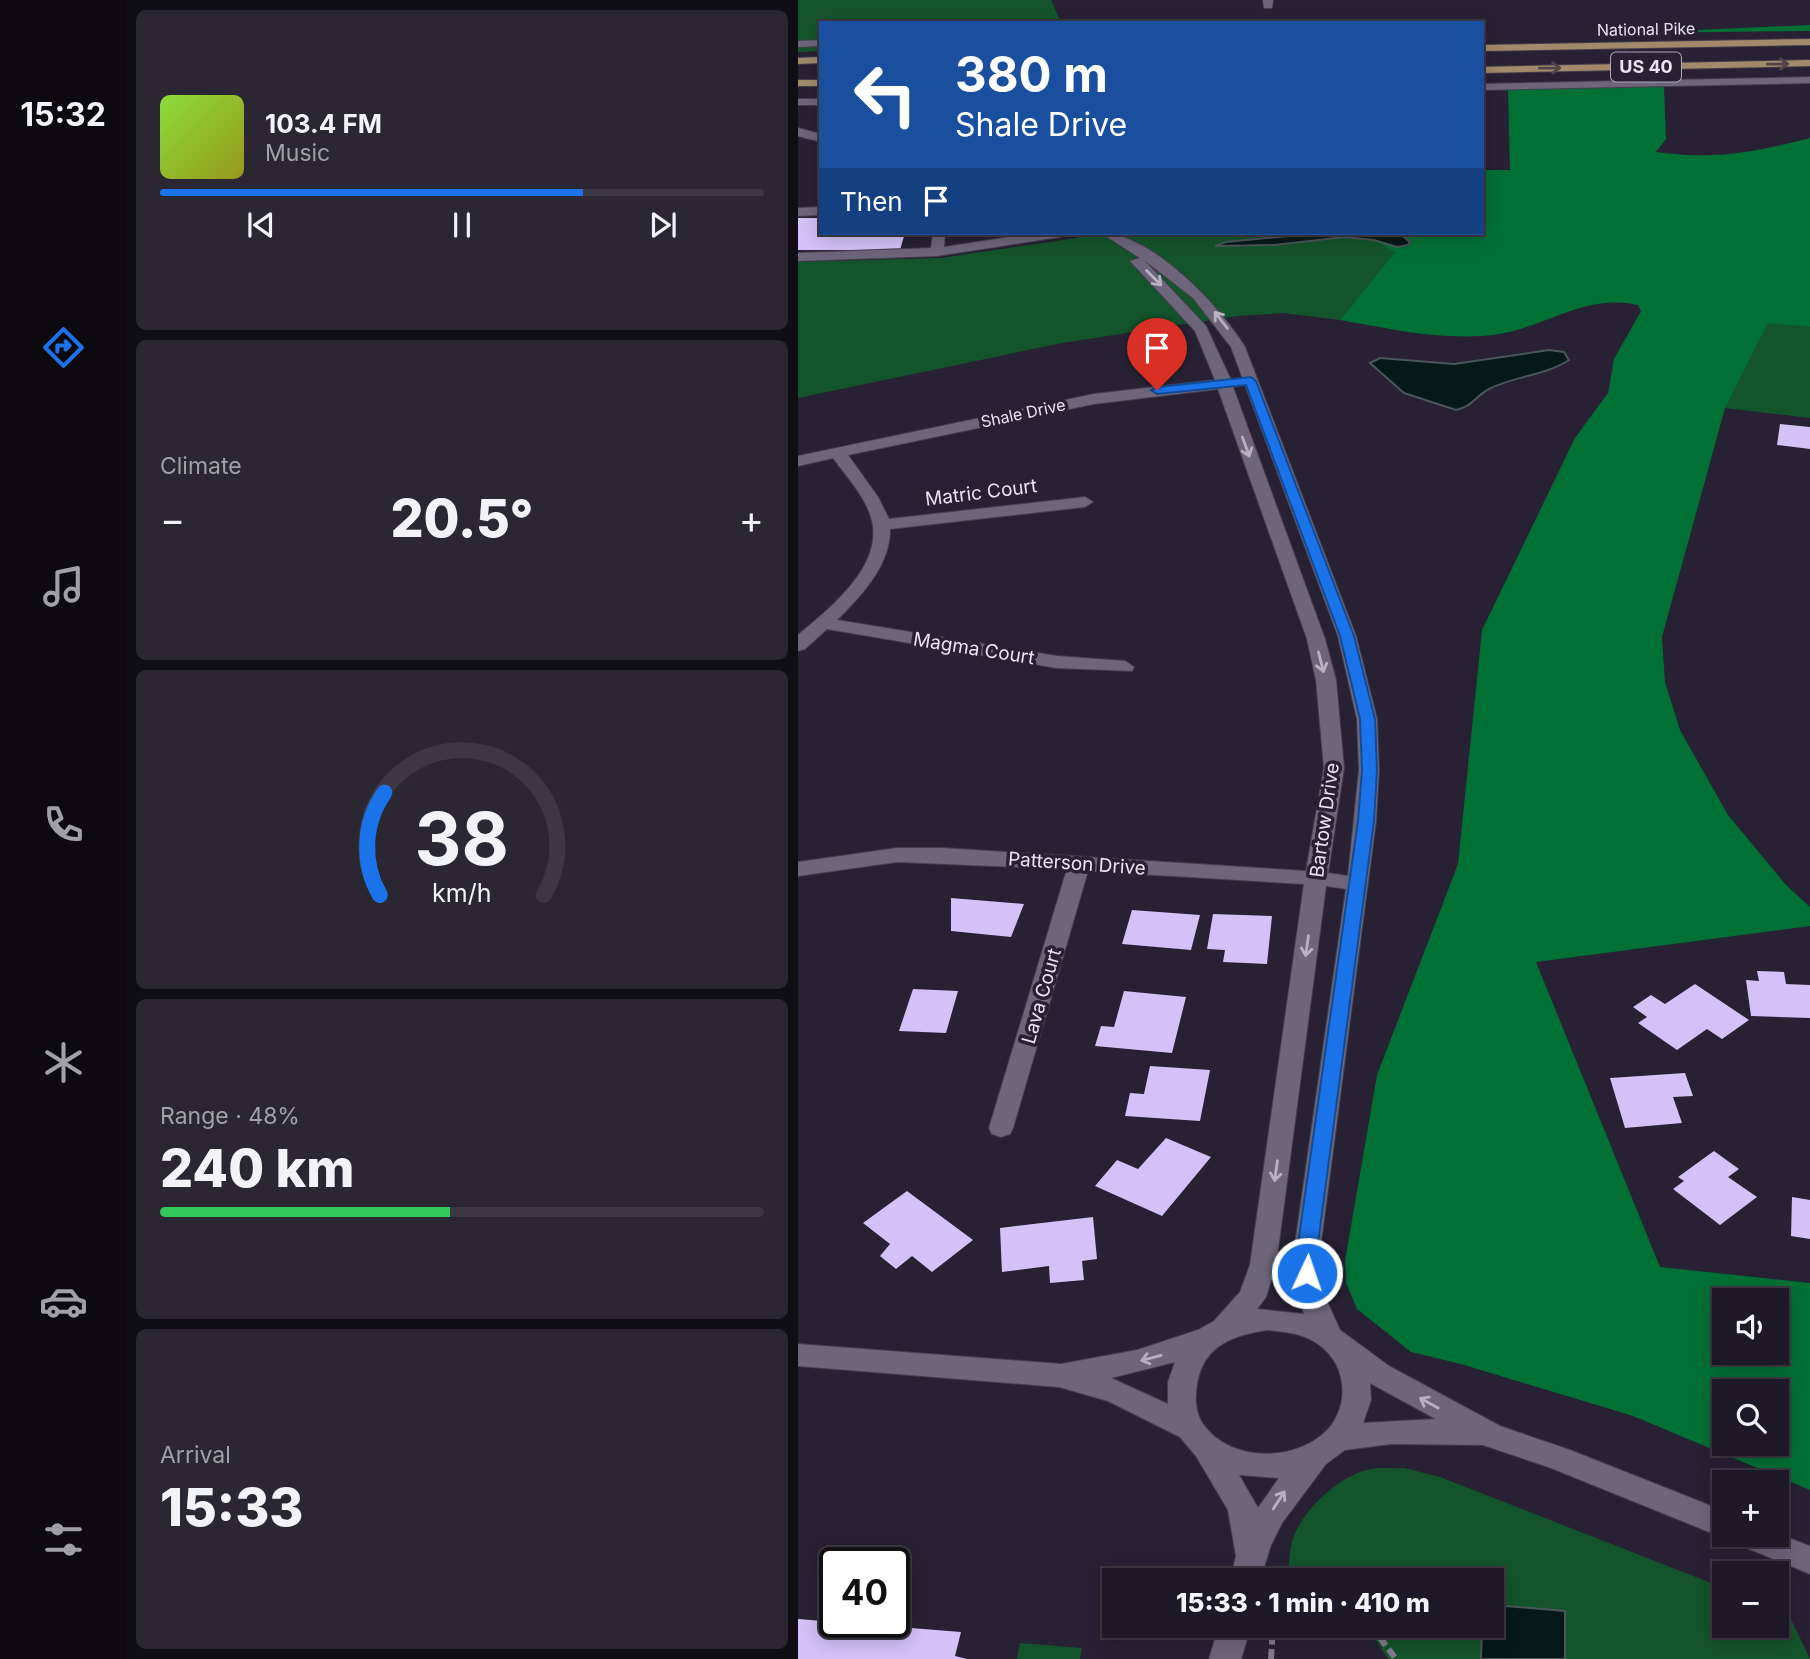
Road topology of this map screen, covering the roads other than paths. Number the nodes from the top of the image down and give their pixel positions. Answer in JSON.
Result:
{"nodes":[{"id":1,"x":1810,"y":42,"type":"edge"},
{"id":2,"x":819,"y":43,"type":"edge"},
{"id":3,"x":798,"y":44,"type":"edge"},
{"id":4,"x":1484,"y":48,"type":"edge"},
{"id":5,"x":819,"y":60,"type":"edge"},
{"id":6,"x":798,"y":61,"type":"edge"},
{"id":7,"x":1810,"y":63,"type":"edge"},
{"id":8,"x":1484,"y":70,"type":"edge"},
{"id":9,"x":1810,"y":80,"type":"edge"},
{"id":10,"x":798,"y":85,"type":"edge"},
{"id":11,"x":819,"y":85,"type":"edge"},
{"id":12,"x":1484,"y":87,"type":"edge"},
{"id":13,"x":798,"y":102,"type":"edge"},
{"id":14,"x":819,"y":102,"type":"edge"},
{"id":15,"x":798,"y":132,"type":"edge"},
{"id":16,"x":819,"y":137,"type":"edge"},
{"id":17,"x":798,"y":143,"type":"edge"},
{"id":18,"x":819,"y":148,"type":"edge"},
{"id":19,"x":819,"y":211,"type":"edge"},
{"id":20,"x":798,"y":212,"type":"edge"},
{"id":21,"x":939,"y":235,"type":"edge"},
{"id":22,"x":1047,"y":235,"type":"edge"},
{"id":23,"x":1107,"y":235,"type":"edge"},
{"id":24,"x":1109,"y":235,"type":"edge"},
{"id":25,"x":936,"y":252,"type":"junction"},
{"id":26,"x":798,"y":257,"type":"edge"},
{"id":27,"x":1251,"y":381,"type":"junction"},
{"id":28,"x":1223,"y":383,"type":"junction"},
{"id":29,"x":837,"y":452,"type":"junction"},
{"id":30,"x":798,"y":461,"type":"edge"},
{"id":31,"x":1084,"y":502,"type":"dead end"},
{"id":32,"x":882,"y":525,"type":"junction"},
{"id":33,"x":824,"y":623,"type":"junction"},
{"id":34,"x":798,"y":645,"type":"edge"},
{"id":35,"x":1125,"y":667,"type":"dead end"},
{"id":36,"x":1080,"y":863,"type":"junction"},
{"id":37,"x":798,"y":869,"type":"edge"},
{"id":38,"x":1316,"y":878,"type":"junction"},
{"id":39,"x":1357,"y":884,"type":"junction"},
{"id":40,"x":1001,"y":1128,"type":"dead end"},
{"id":41,"x":1219,"y":1331,"type":"junction"},
{"id":42,"x":1335,"y":1342,"type":"junction"},
{"id":43,"x":798,"y":1355,"type":"edge"},
{"id":44,"x":1059,"y":1374,"type":"junction"},
{"id":45,"x":1490,"y":1435,"type":"junction"},
{"id":46,"x":1196,"y":1436,"type":"junction"},
{"id":47,"x":1328,"y":1446,"type":"junction"},
{"id":48,"x":1712,"y":1520,"type":"edge"},
{"id":49,"x":1778,"y":1547,"type":"edge"},
{"id":50,"x":1810,"y":1560,"type":"edge"},
{"id":51,"x":1247,"y":1567,"type":"edge"},
{"id":52,"x":1232,"y":1638,"type":"edge"},
{"id":53,"x":1226,"y":1659,"type":"edge"}],
"edges":[{"from":1,"to":4,"type":"main road","name":"National Pike","number":"US 40"},
{"from":2,"to":3,"type":"street"},
{"from":5,"to":6,"type":"main road"},
{"from":8,"to":7,"type":"main road","name":"National Pike","number":"US 40","one_way":true},
{"from":9,"to":12,"type":"street"},
{"from":10,"to":11,"type":"main road"},
{"from":13,"to":14,"type":"street"},
{"from":15,"to":16,"type":"street"},
{"from":17,"to":18,"type":"street"},
{"from":19,"to":20,"type":"street"},
{"from":21,"to":25,"type":"street"},
{"from":22,"to":25,"type":"street"},
{"from":23,"to":28,"type":"street","name":"Bartow Drive","one_way":true},
{"from":27,"to":24,"type":"street","name":"Bartow Drive","one_way":true},
{"from":25,"to":26,"type":"street"},
{"from":27,"to":28,"type":"street","name":"Shale Drive"},
{"from":27,"to":39,"type":"street","name":"Bartow Drive"},
{"from":28,"to":29,"type":"street","name":"Shale Drive"},
{"from":28,"to":38,"type":"street","name":"Bartow Drive","one_way":true},
{"from":29,"to":30,"type":"street","name":"Shale Drive"},
{"from":29,"to":32,"type":"street"},
{"from":31,"to":32,"type":"street","name":"Matric Court"},
{"from":32,"to":33,"type":"street"},
{"from":33,"to":34,"type":"street"},
{"from":33,"to":35,"type":"street","name":"Magma Court"},
{"from":36,"to":37,"type":"street","name":"Patterson Drive"},
{"from":36,"to":38,"type":"street","name":"Patterson Drive"},
{"from":36,"to":40,"type":"street","name":"Lava Court"},
{"from":38,"to":39,"type":"street","name":"Patterson Drive"},
{"from":38,"to":41,"type":"street","name":"Bartow Drive","one_way":true},
{"from":39,"to":42,"type":"street","name":"Bartow Drive"},
{"from":41,"to":42,"type":"street"},
{"from":41,"to":44,"type":"street","one_way":true},
{"from":41,"to":46,"type":"street"},
{"from":45,"to":42,"type":"street","one_way":true},
{"from":42,"to":47,"type":"street"},
{"from":43,"to":44,"type":"street"},
{"from":44,"to":46,"type":"street"},
{"from":45,"to":47,"type":"street"},
{"from":45,"to":48,"type":"street"},
{"from":46,"to":47,"type":"street"},
{"from":46,"to":51,"type":"street"},
{"from":51,"to":47,"type":"street","one_way":true},
{"from":49,"to":50,"type":"street"},
{"from":52,"to":53,"type":"street"}]}
